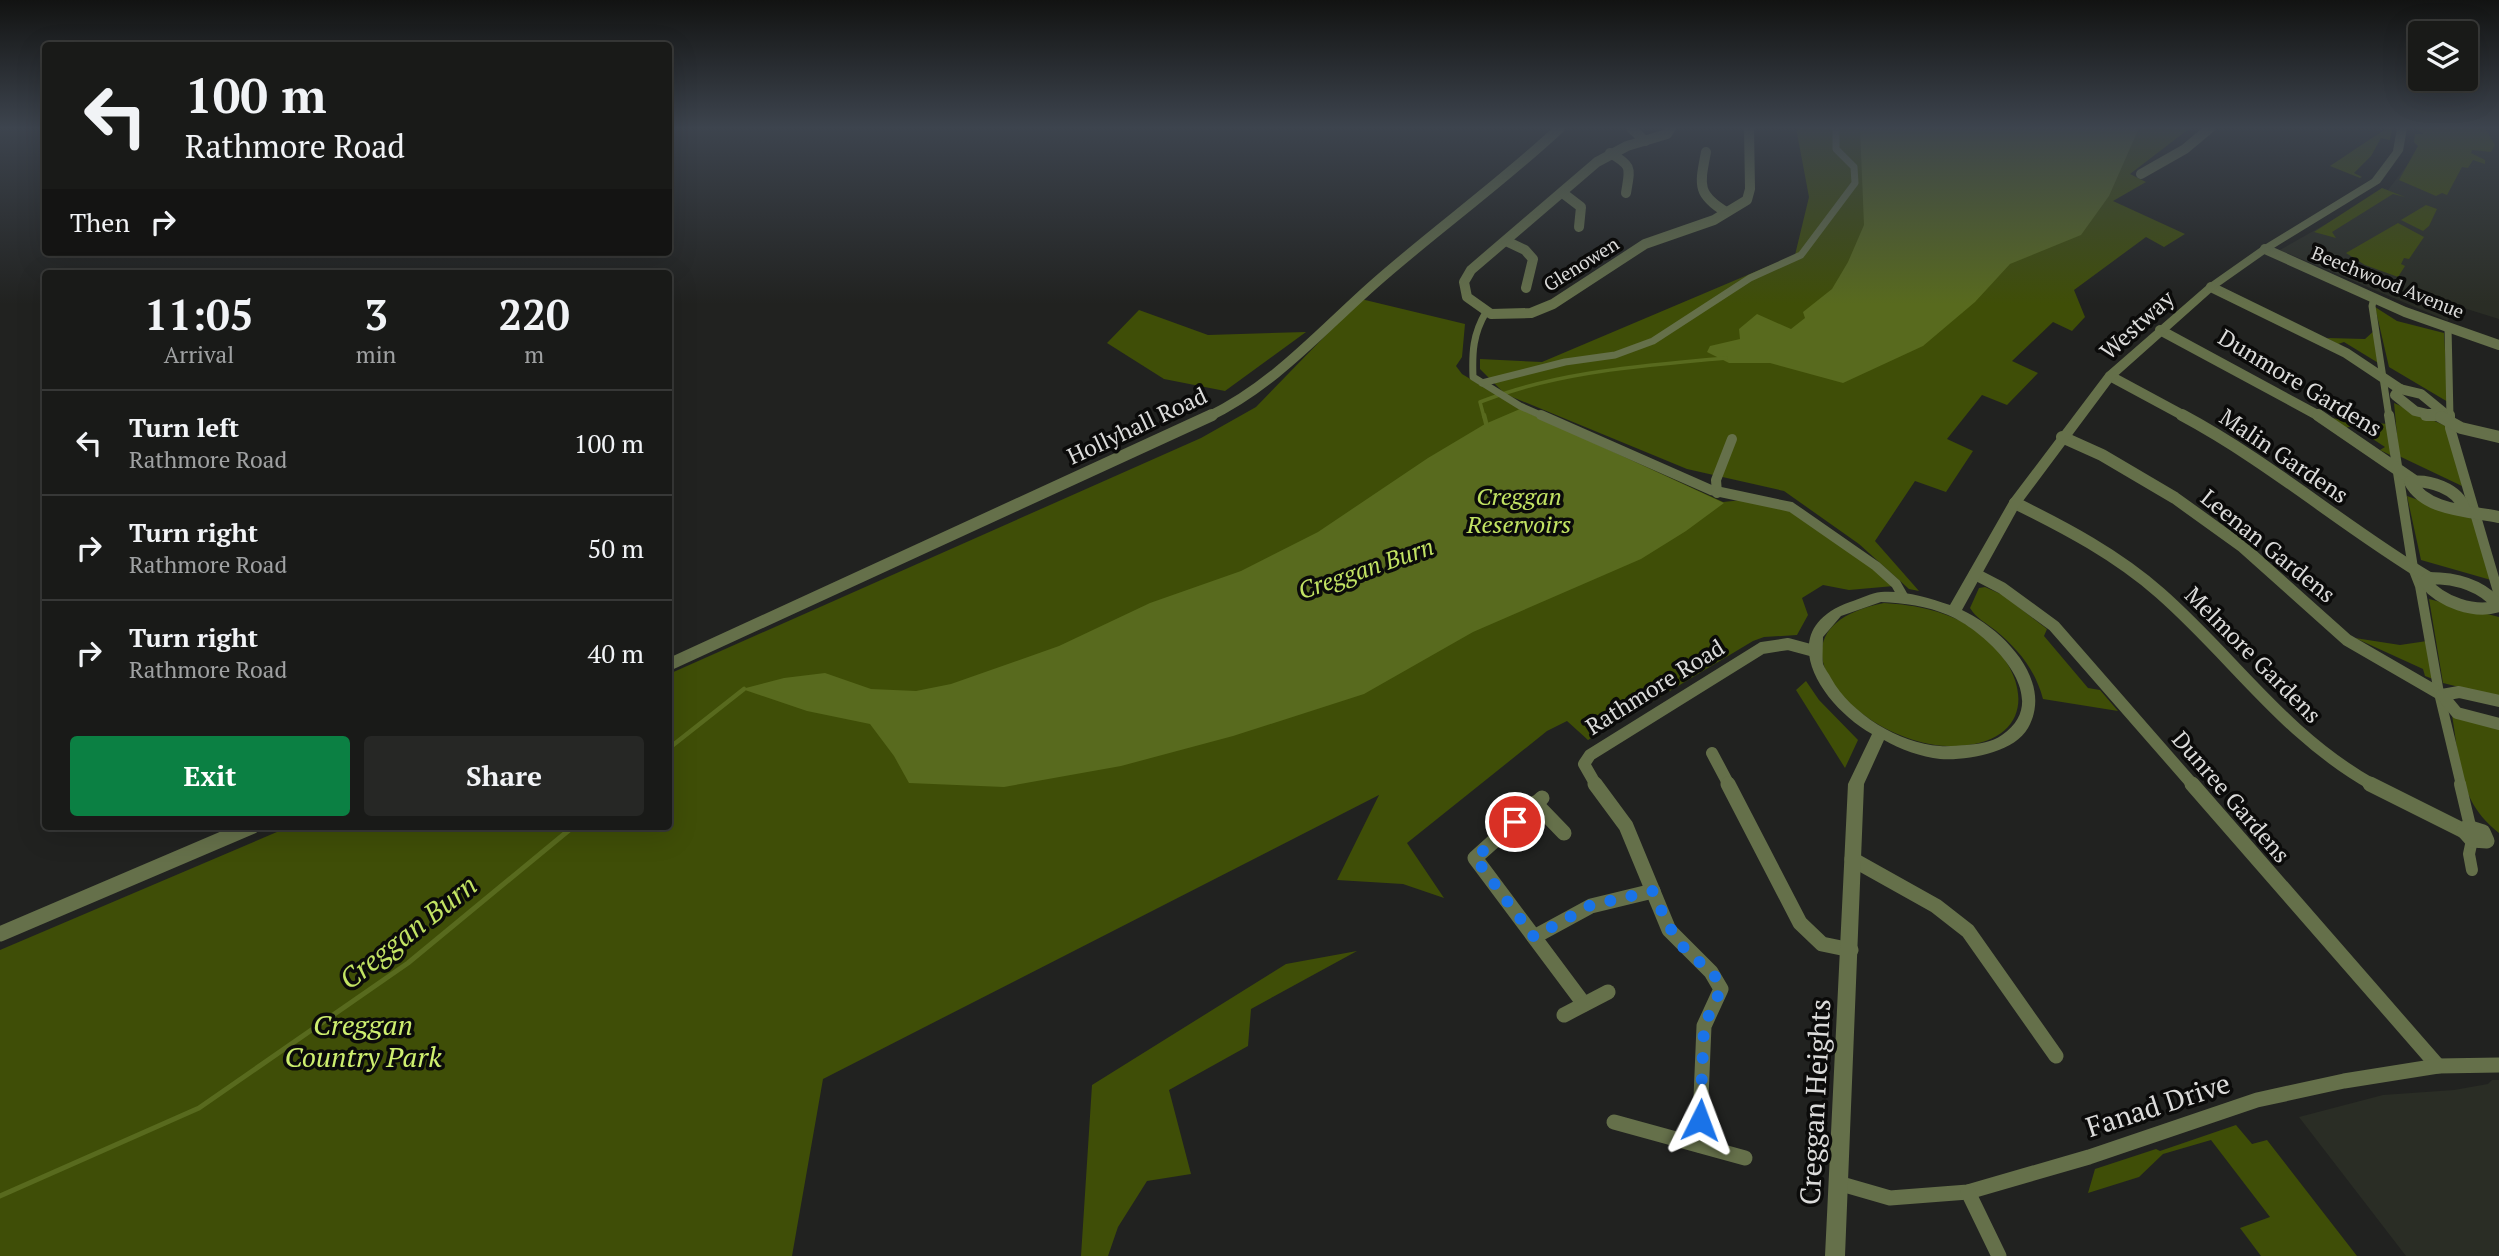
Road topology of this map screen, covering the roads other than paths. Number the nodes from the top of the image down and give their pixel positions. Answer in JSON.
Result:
{"nodes":[{"id":1,"x":1496,"y":187,"type":"edge"},
{"id":2,"x":1572,"y":187,"type":"edge"},
{"id":3,"x":1627,"y":187,"type":"edge"},
{"id":4,"x":1699,"y":187,"type":"edge"},
{"id":5,"x":1751,"y":187,"type":"edge"},
{"id":6,"x":1852,"y":187,"type":"edge"},
{"id":7,"x":2367,"y":187,"type":"edge"},
{"id":8,"x":1626,"y":193,"type":"dead end"},
{"id":9,"x":1564,"y":194,"type":"junction"},
{"id":10,"x":1726,"y":212,"type":"junction"},
{"id":11,"x":1579,"y":227,"type":"dead end"},
{"id":12,"x":1506,"y":241,"type":"junction"},
{"id":13,"x":2265,"y":249,"type":"junction"},
{"id":14,"x":2211,"y":286,"type":"junction"},
{"id":15,"x":1526,"y":288,"type":"dead end"},
{"id":16,"x":2374,"y":298,"type":"junction"},
{"id":17,"x":1486,"y":312,"type":"junction"},
{"id":18,"x":2448,"y":327,"type":"junction"},
{"id":19,"x":2160,"y":330,"type":"junction"},
{"id":20,"x":2499,"y":345,"type":"edge"},
{"id":21,"x":2110,"y":376,"type":"junction"},
{"id":22,"x":2385,"y":377,"type":"junction"},
{"id":23,"x":1482,"y":383,"type":"junction"},
{"id":24,"x":2400,"y":389,"type":"junction"},
{"id":25,"x":2446,"y":420,"type":"junction"},
{"id":26,"x":2063,"y":437,"type":"junction"},
{"id":27,"x":2499,"y":438,"type":"edge"},
{"id":28,"x":1732,"y":439,"type":"dead end"},
{"id":29,"x":2400,"y":471,"type":"junction"},
{"id":30,"x":2413,"y":480,"type":"junction"},
{"id":31,"x":1717,"y":493,"type":"junction"},
{"id":32,"x":2015,"y":503,"type":"junction"},
{"id":33,"x":2469,"y":510,"type":"junction"},
{"id":34,"x":2499,"y":517,"type":"edge"},
{"id":35,"x":2413,"y":568,"type":"junction"},
{"id":36,"x":1975,"y":575,"type":"junction"},
{"id":37,"x":2429,"y":578,"type":"junction"},
{"id":38,"x":2499,"y":595,"type":"edge"},
{"id":39,"x":1904,"y":598,"type":"junction"},
{"id":40,"x":2499,"y":606,"type":"edge"},
{"id":41,"x":1954,"y":611,"type":"junction"},
{"id":42,"x":1814,"y":651,"type":"junction"},
{"id":43,"x":672,"y":663,"type":"edge"},
{"id":44,"x":2440,"y":694,"type":"junction"},
{"id":45,"x":2499,"y":701,"type":"edge"},
{"id":46,"x":2499,"y":724,"type":"edge"},
{"id":47,"x":1880,"y":734,"type":"junction"},
{"id":48,"x":1712,"y":753,"type":"dead end"},
{"id":49,"x":244,"y":830,"type":"edge"},
{"id":50,"x":1564,"y":833,"type":"dead end"},
{"id":51,"x":2479,"y":837,"type":"edge"},
{"id":52,"x":1852,"y":859,"type":"junction"},
{"id":53,"x":2472,"y":870,"type":"dead end"},
{"id":54,"x":1653,"y":891,"type":"junction"},
{"id":55,"x":0,"y":934,"type":"edge"},
{"id":56,"x":1534,"y":937,"type":"junction"},
{"id":57,"x":1851,"y":950,"type":"junction"},
{"id":58,"x":1608,"y":992,"type":"dead end"},
{"id":59,"x":1584,"y":1004,"type":"junction"},
{"id":60,"x":1564,"y":1015,"type":"dead end"},
{"id":61,"x":2056,"y":1056,"type":"dead end"},
{"id":62,"x":2499,"y":1065,"type":"edge"},
{"id":63,"x":2438,"y":1066,"type":"junction"},
{"id":64,"x":1614,"y":1122,"type":"dead end"},
{"id":65,"x":1699,"y":1145,"type":"junction"},
{"id":66,"x":1745,"y":1158,"type":"dead end"},
{"id":67,"x":1838,"y":1184,"type":"junction"},
{"id":68,"x":1968,"y":1192,"type":"junction"},
{"id":69,"x":1835,"y":1256,"type":"edge"},
{"id":70,"x":1999,"y":1256,"type":"edge"}],
"edges":[{"from":1,"to":43,"type":"street","name":"Hollyhall Road"},
{"from":2,"to":9,"type":"street"},
{"from":3,"to":8,"type":"street"},
{"from":4,"to":10,"type":"street"},
{"from":5,"to":10,"type":"street","name":"Glenowen"},
{"from":6,"to":23,"type":"street"},
{"from":7,"to":13,"type":"street","name":"Westway"},
{"from":9,"to":11,"type":"street"},
{"from":9,"to":12,"type":"street"},
{"from":10,"to":17,"type":"street","name":"Glenowen"},
{"from":12,"to":15,"type":"street"},
{"from":12,"to":17,"type":"street"},
{"from":13,"to":14,"type":"street","name":"Westway"},
{"from":13,"to":16,"type":"street","name":"Beechwood Avenue"},
{"from":14,"to":19,"type":"street","name":"Westway"},
{"from":14,"to":22,"type":"street"},
{"from":16,"to":18,"type":"street","name":"Beechwood Avenue"},
{"from":16,"to":22,"type":"street"},
{"from":17,"to":23,"type":"street"},
{"from":18,"to":20,"type":"street","name":"Beechwood Avenue"},
{"from":18,"to":25,"type":"street"},
{"from":19,"to":21,"type":"street","name":"Westway"},
{"from":19,"to":29,"type":"street","name":"Dunmore Gardens"},
{"from":21,"to":26,"type":"street","name":"Westway"},
{"from":21,"to":35,"type":"street","name":"Malin Gardens"},
{"from":22,"to":24,"type":"street"},
{"from":22,"to":29,"type":"street"},
{"from":23,"to":31,"type":"street"},
{"from":24,"to":25,"type":"street"},
{"from":24,"to":25,"type":"street"},
{"from":25,"to":27,"type":"street"},
{"from":25,"to":33,"type":"street"},
{"from":26,"to":32,"type":"street","name":"Westway"},
{"from":26,"to":44,"type":"street","name":"Leenan Gardens"},
{"from":28,"to":31,"type":"street"},
{"from":29,"to":30,"type":"street","name":"Dunmore Gardens"},
{"from":29,"to":35,"type":"street"},
{"from":30,"to":33,"type":"street","name":"Dunmore Gardens"},
{"from":30,"to":33,"type":"street","name":"Dunmore Gardens"},
{"from":31,"to":39,"type":"street"},
{"from":32,"to":36,"type":"street","name":"Westway"},
{"from":32,"to":51,"type":"street","name":"Melmore Gardens"},
{"from":33,"to":34,"type":"street","name":"Dunmore Gardens"},
{"from":33,"to":38,"type":"street"},
{"from":35,"to":37,"type":"street","name":"Malin Gardens"},
{"from":35,"to":44,"type":"street"},
{"from":36,"to":41,"type":"street","name":"Westway"},
{"from":36,"to":63,"type":"street","name":"Dunree Gardens"},
{"from":37,"to":40,"type":"street","name":"Malin Gardens"},
{"from":37,"to":40,"type":"street","name":"Malin Gardens"},
{"from":39,"to":41,"type":"street"},
{"from":39,"to":42,"type":"street"},
{"from":41,"to":47,"type":"street"},
{"from":42,"to":47,"type":"street"},
{"from":42,"to":54,"type":"street","name":"Rathmore Road"},
{"from":44,"to":45,"type":"street","name":"Leenan Gardens"},
{"from":44,"to":46,"type":"street","name":"Leenan Gardens"},
{"from":44,"to":51,"type":"street"},
{"from":47,"to":52,"type":"street","name":"Creggan Heights"},
{"from":48,"to":57,"type":"street"},
{"from":49,"to":55,"type":"street"},
{"from":50,"to":56,"type":"street"},
{"from":51,"to":53,"type":"street"},
{"from":52,"to":57,"type":"street","name":"Creggan Heights"},
{"from":52,"to":61,"type":"street"},
{"from":54,"to":56,"type":"street"},
{"from":54,"to":65,"type":"street","name":"Rathmore Road"},
{"from":56,"to":59,"type":"street"},
{"from":57,"to":67,"type":"street","name":"Creggan Heights"},
{"from":58,"to":59,"type":"street"},
{"from":59,"to":60,"type":"street"},
{"from":62,"to":63,"type":"street","name":"Fanad Drive"},
{"from":63,"to":68,"type":"street","name":"Fanad Drive"},
{"from":64,"to":65,"type":"street"},
{"from":65,"to":66,"type":"street"},
{"from":67,"to":68,"type":"street","name":"Fanad Drive"},
{"from":67,"to":69,"type":"street","name":"Creggan Heights"},
{"from":68,"to":70,"type":"street"}]}
